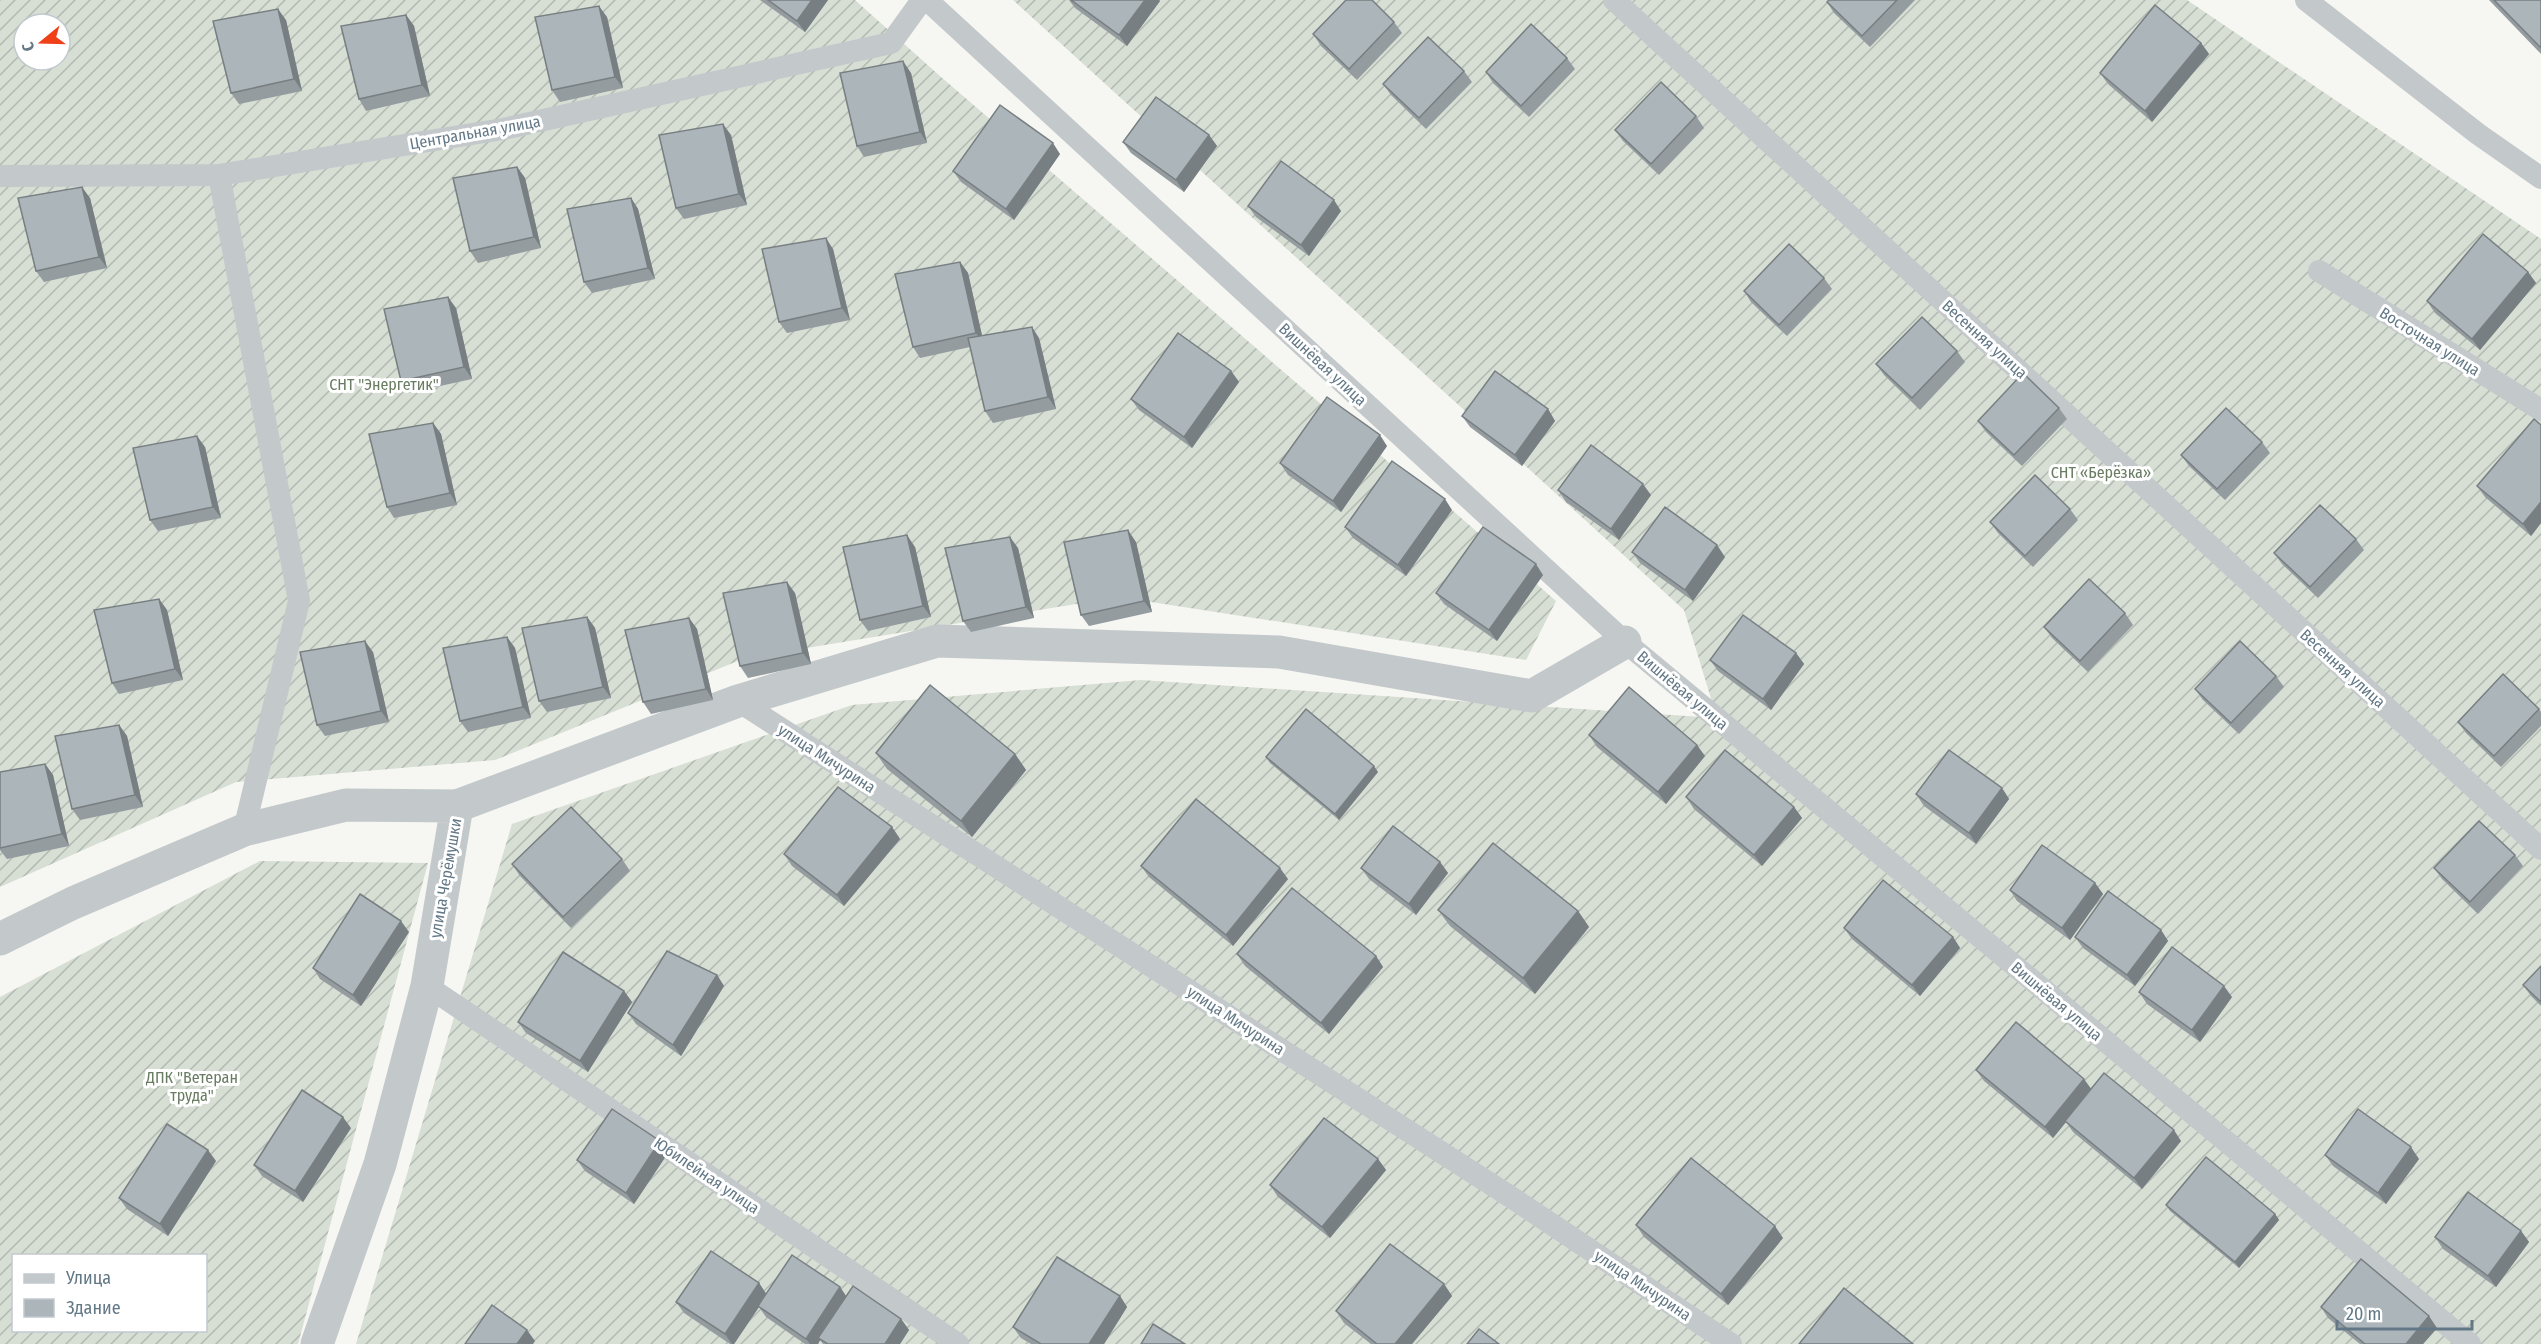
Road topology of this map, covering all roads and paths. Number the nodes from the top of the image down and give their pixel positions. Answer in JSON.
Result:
{"nodes":[{"id":1,"x":922,"y":0,"type":"edge"},
{"id":2,"x":927,"y":0,"type":"edge"},
{"id":3,"x":1614,"y":0,"type":"edge"},
{"id":4,"x":2306,"y":0,"type":"edge"},
{"id":5,"x":219,"y":175,"type":"junction"},
{"id":6,"x":0,"y":176,"type":"edge"},
{"id":7,"x":2541,"y":178,"type":"edge"},
{"id":8,"x":2319,"y":271,"type":"dead end"},
{"id":9,"x":2541,"y":410,"type":"edge"},
{"id":10,"x":1625,"y":642,"type":"junction"},
{"id":11,"x":738,"y":701,"type":"junction"},
{"id":12,"x":457,"y":806,"type":"junction"},
{"id":13,"x":244,"y":830,"type":"junction"},
{"id":14,"x":2541,"y":849,"type":"edge"},
{"id":15,"x":0,"y":939,"type":"edge"},
{"id":16,"x":427,"y":986,"type":"junction"},
{"id":17,"x":317,"y":1344,"type":"edge"},
{"id":18,"x":958,"y":1344,"type":"edge"},
{"id":19,"x":1731,"y":1344,"type":"edge"},
{"id":20,"x":2470,"y":1344,"type":"edge"}],
"edges":[{"from":1,"to":5,"type":"lane","name":"Центральная улица"},
{"from":2,"to":10,"type":"lane","name":"Вишнёвая улица"},
{"from":3,"to":14,"type":"lane","name":"Весенняя улица"},
{"from":4,"to":7,"type":"lane"},
{"from":5,"to":6,"type":"lane","name":"Центральная улица"},
{"from":5,"to":13,"type":"lane"},
{"from":8,"to":9,"type":"lane","name":"Восточная улица"},
{"from":10,"to":11,"type":"street"},
{"from":10,"to":20,"type":"lane","name":"Вишнёвая улица"},
{"from":11,"to":12,"type":"street"},
{"from":11,"to":19,"type":"lane","name":"улица Мичурина"},
{"from":12,"to":13,"type":"street","name":"улица Черёмушки"},
{"from":12,"to":16,"type":"street","name":"улица Черёмушки"},
{"from":13,"to":15,"type":"street","name":"улица Черёмушки"},
{"from":16,"to":17,"type":"street","name":"улица Черёмушки"},
{"from":16,"to":18,"type":"lane","name":"Юбилейная улица"}]}
